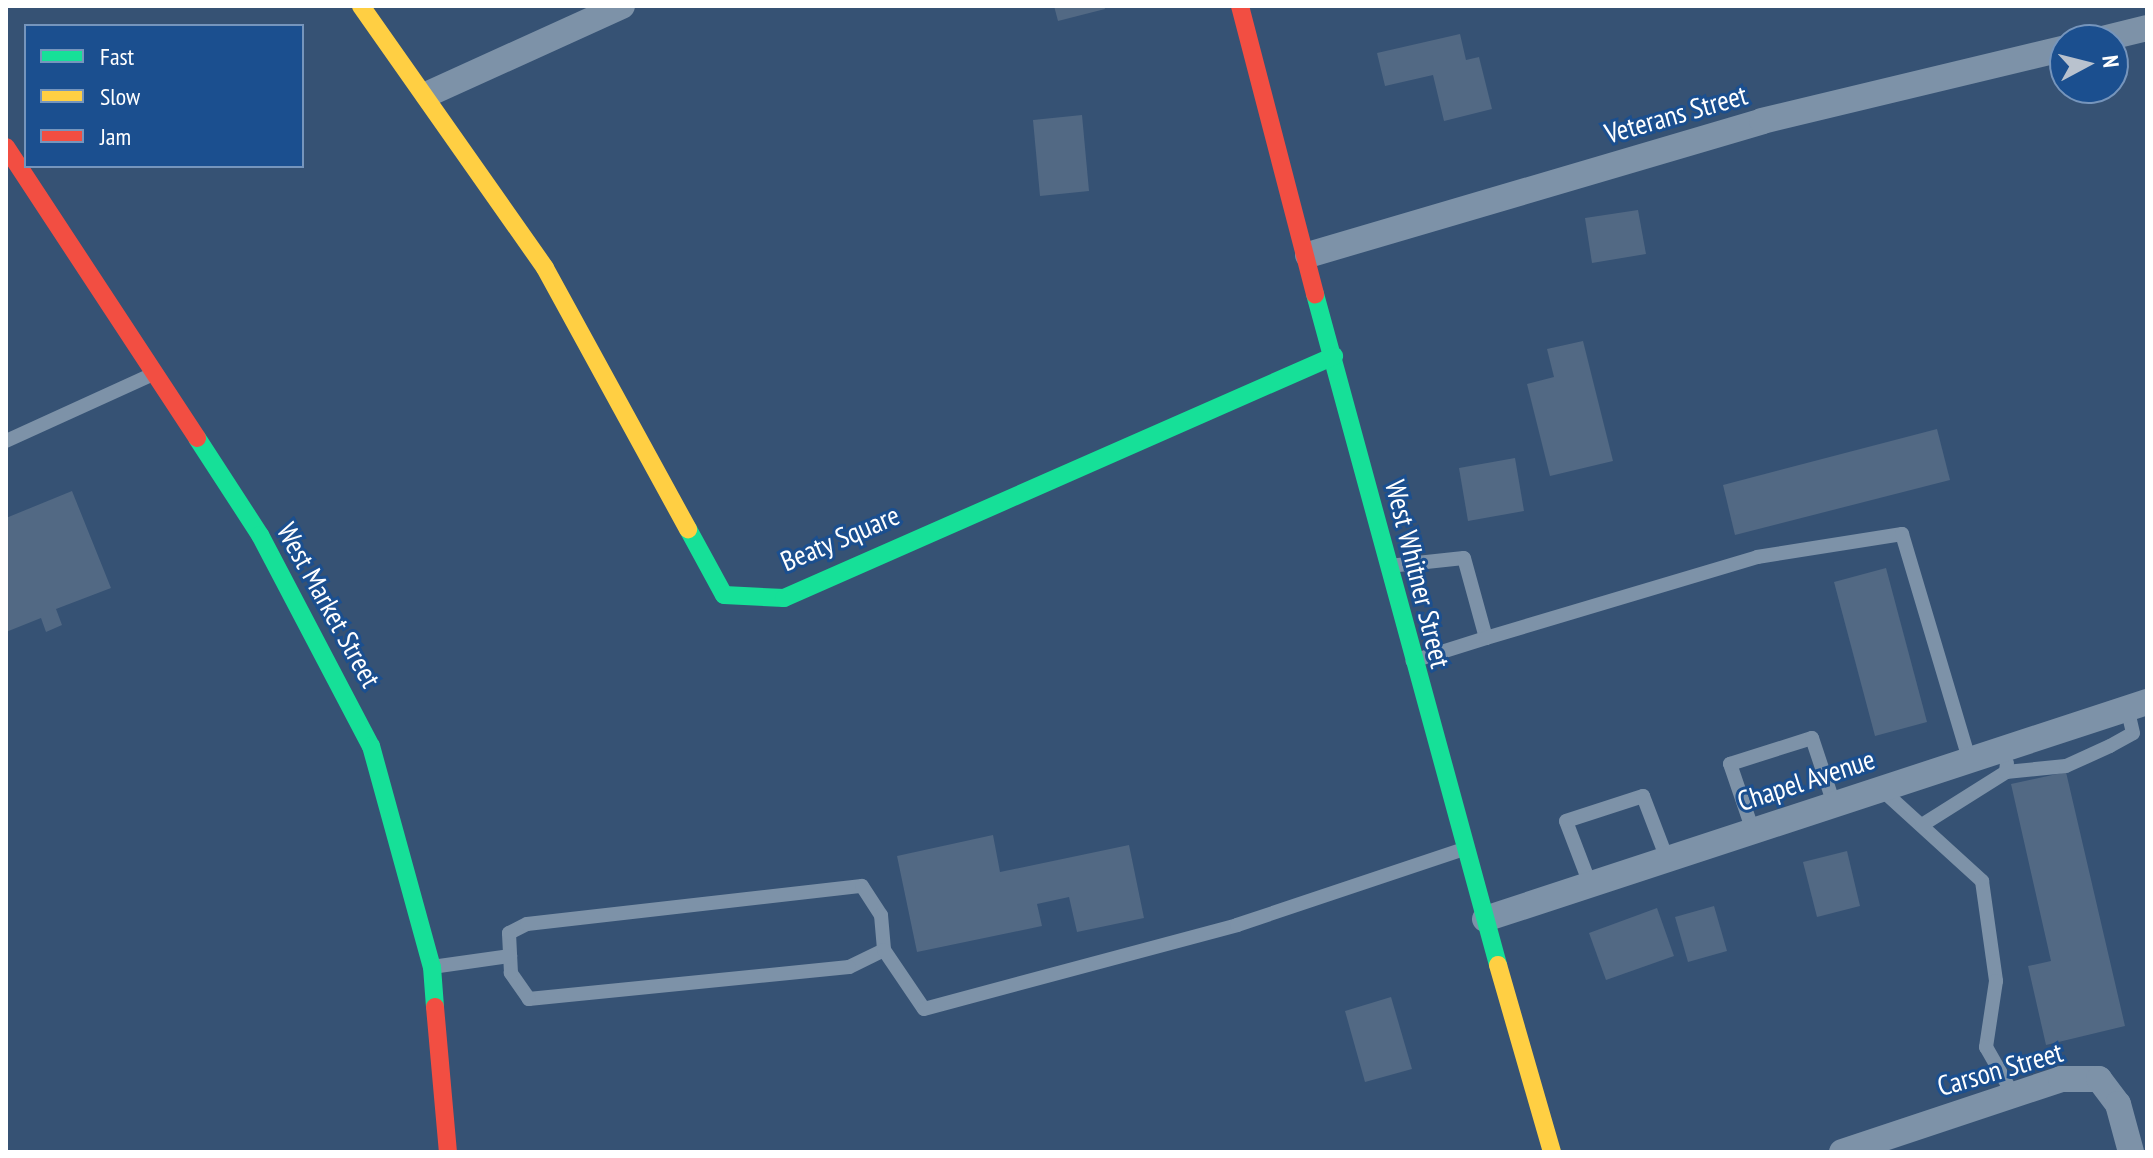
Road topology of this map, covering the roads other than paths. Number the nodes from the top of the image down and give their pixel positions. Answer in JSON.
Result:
{"nodes":[{"id":1,"x":361,"y":6,"type":"edge"},
{"id":2,"x":622,"y":6,"type":"edge"},
{"id":3,"x":1240,"y":6,"type":"edge"},
{"id":4,"x":2049,"y":52,"type":"edge"},
{"id":5,"x":428,"y":94,"type":"junction"},
{"id":6,"x":6,"y":147,"type":"edge"},
{"id":7,"x":1308,"y":255,"type":"junction"},
{"id":8,"x":1334,"y":356,"type":"junction"},
{"id":9,"x":152,"y":375,"type":"junction"},
{"id":10,"x":6,"y":441,"type":"edge"},
{"id":11,"x":1388,"y":566,"type":"junction"},
{"id":12,"x":1486,"y":638,"type":"junction"},
{"id":13,"x":1411,"y":662,"type":"junction"},
{"id":14,"x":2137,"y":705,"type":"edge"},
{"id":15,"x":1969,"y":759,"type":"junction"},
{"id":16,"x":2007,"y":759,"type":"junction"},
{"id":17,"x":1881,"y":789,"type":"junction"},
{"id":18,"x":1834,"y":804,"type":"junction"},
{"id":19,"x":1922,"y":825,"type":"junction"},
{"id":20,"x":1753,"y":831,"type":"junction"},
{"id":21,"x":1464,"y":848,"type":"junction"},
{"id":22,"x":1667,"y":859,"type":"junction"},
{"id":23,"x":1590,"y":884,"type":"junction"},
{"id":24,"x":1485,"y":919,"type":"junction"},
{"id":25,"x":884,"y":950,"type":"junction"},
{"id":26,"x":510,"y":956,"type":"junction"},
{"id":27,"x":432,"y":967,"type":"junction"},
{"id":28,"x":2014,"y":1096,"type":"junction"},
{"id":29,"x":448,"y":1152,"type":"edge"},
{"id":30,"x":1552,"y":1152,"type":"edge"},
{"id":31,"x":1842,"y":1152,"type":"edge"},
{"id":32,"x":2131,"y":1152,"type":"edge"}],
"edges":[{"from":1,"to":5,"type":"street","name":"Beaty Square"},
{"from":2,"to":5,"type":"street"},
{"from":3,"to":7,"type":"street","name":"West Whitner Street"},
{"from":4,"to":7,"type":"street","name":"Veterans Street"},
{"from":5,"to":8,"type":"street","name":"Beaty Square"},
{"from":6,"to":9,"type":"street","name":"West Market Street"},
{"from":7,"to":8,"type":"street","name":"West Whitner Street"},
{"from":8,"to":11,"type":"street","name":"West Whitner Street"},
{"from":9,"to":10,"type":"lane"},
{"from":9,"to":27,"type":"street","name":"West Market Street"},
{"from":11,"to":12,"type":"lane"},
{"from":11,"to":13,"type":"street","name":"West Whitner Street"},
{"from":12,"to":13,"type":"lane"},
{"from":12,"to":15,"type":"lane"},
{"from":13,"to":21,"type":"street","name":"West Whitner Street"},
{"from":14,"to":16,"type":"street","name":"Chapel Avenue"},
{"from":14,"to":16,"type":"lane"},
{"from":15,"to":16,"type":"street","name":"Chapel Avenue"},
{"from":15,"to":17,"type":"street","name":"Chapel Avenue"},
{"from":16,"to":19,"type":"lane"},
{"from":17,"to":18,"type":"street","name":"Chapel Avenue"},
{"from":17,"to":19,"type":"lane"},
{"from":18,"to":20,"type":"street","name":"Chapel Avenue"},
{"from":18,"to":20,"type":"lane"},
{"from":19,"to":28,"type":"lane"},
{"from":20,"to":22,"type":"street","name":"Chapel Avenue"},
{"from":21,"to":24,"type":"street","name":"West Whitner Street"},
{"from":21,"to":25,"type":"lane"},
{"from":22,"to":23,"type":"street","name":"Chapel Avenue"},
{"from":22,"to":23,"type":"lane"},
{"from":23,"to":24,"type":"street","name":"Chapel Avenue"},
{"from":24,"to":30,"type":"street","name":"West Whitner Street"},
{"from":25,"to":26,"type":"lane"},
{"from":25,"to":26,"type":"lane"},
{"from":26,"to":27,"type":"lane"},
{"from":27,"to":29,"type":"street","name":"West Market Street"},
{"from":28,"to":31,"type":"street","name":"Carson Street"},
{"from":28,"to":32,"type":"street","name":"Carson Street"}]}
